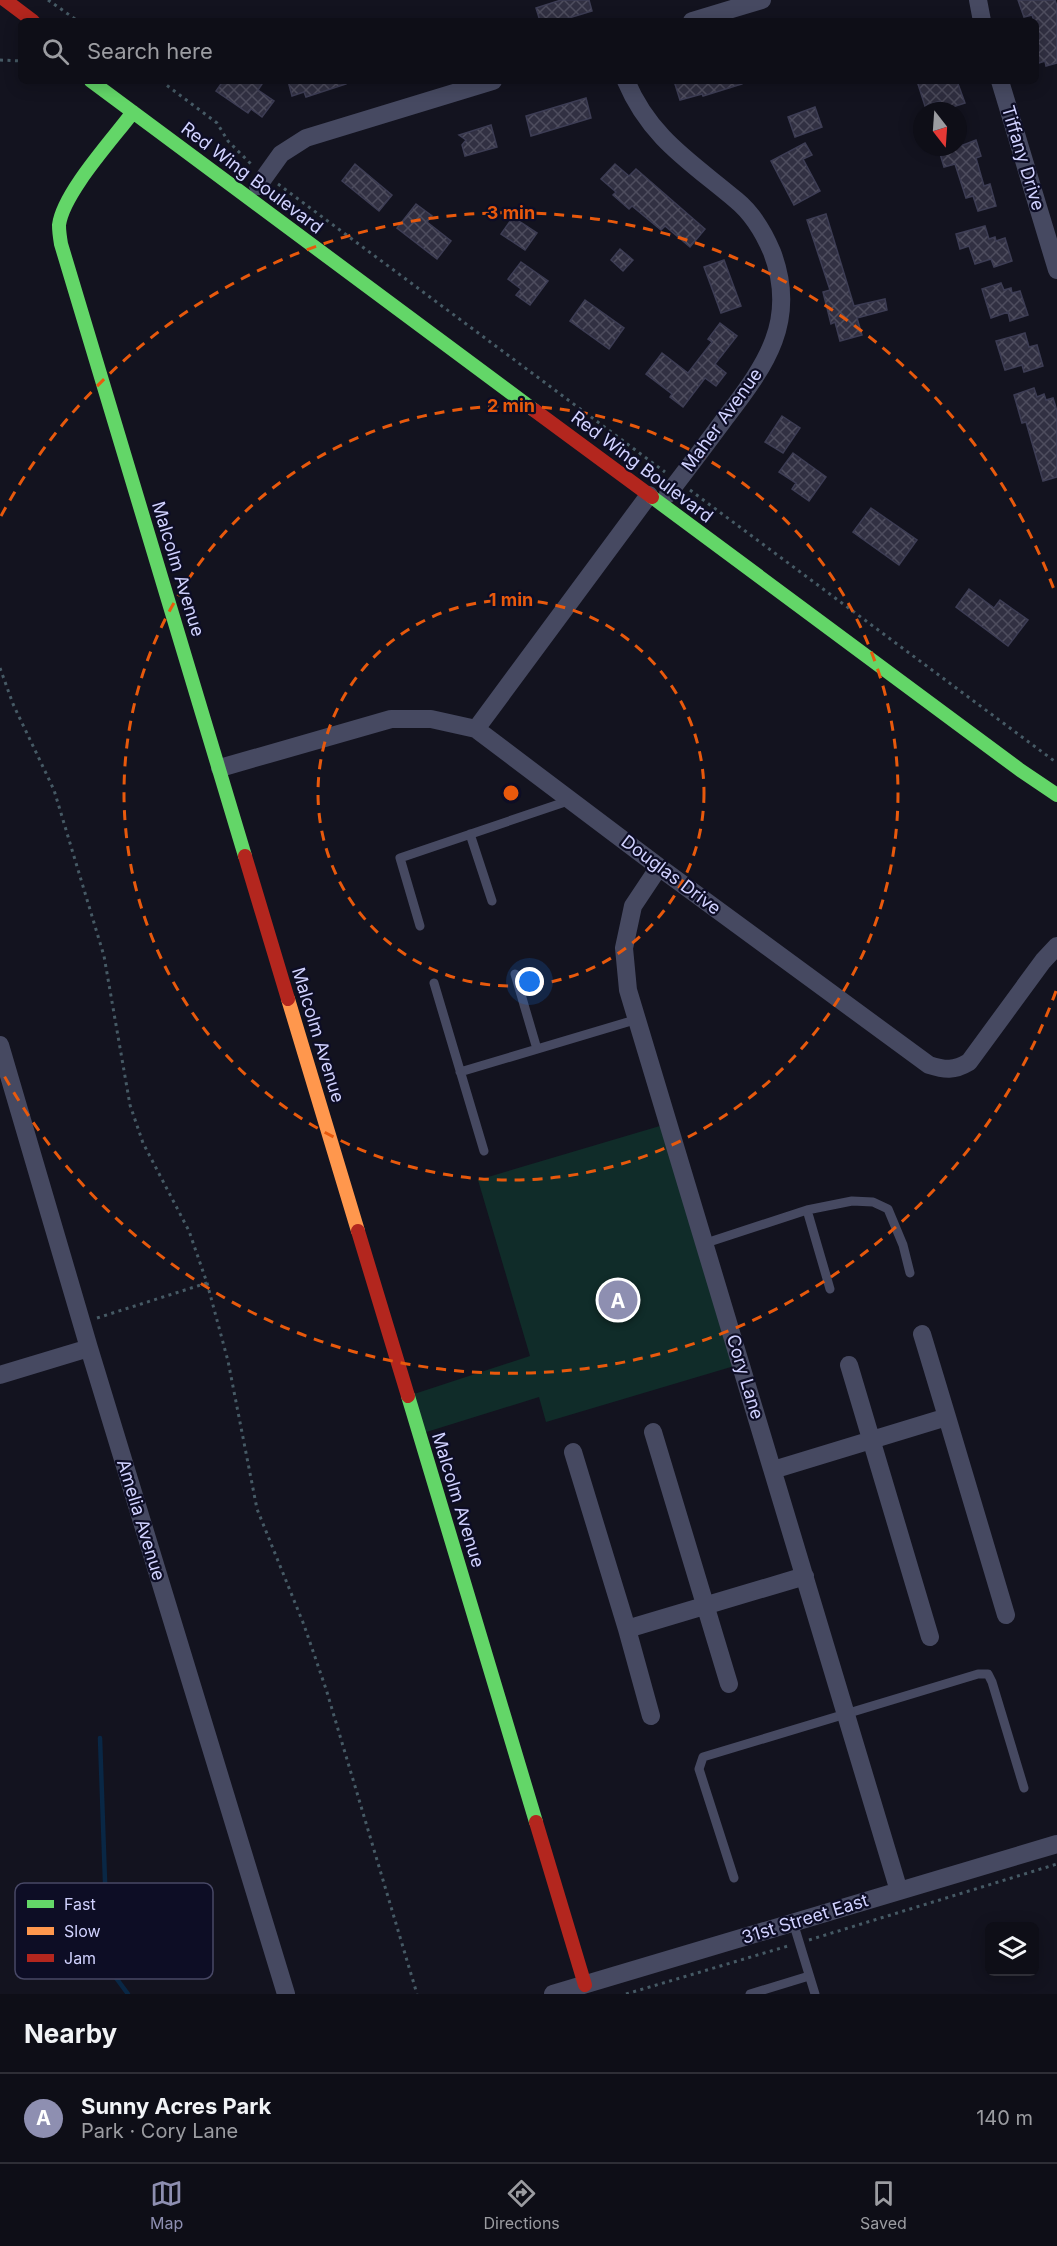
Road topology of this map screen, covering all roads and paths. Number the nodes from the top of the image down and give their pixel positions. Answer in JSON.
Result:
{"nodes":[{"id":1,"x":5,"y":0,"type":"edge"},
{"id":2,"x":48,"y":0,"type":"edge"},
{"id":3,"x":762,"y":0,"type":"edge"},
{"id":4,"x":978,"y":0,"type":"edge"},
{"id":5,"x":29,"y":18,"type":"edge"},
{"id":6,"x":74,"y":18,"type":"edge"},
{"id":7,"x":702,"y":18,"type":"edge"},
{"id":8,"x":981,"y":18,"type":"edge"},
{"id":9,"x":0,"y":60,"type":"edge"},
{"id":10,"x":18,"y":61,"type":"edge"},
{"id":11,"x":96,"y":84,"type":"edge"},
{"id":12,"x":117,"y":84,"type":"edge"},
{"id":13,"x":165,"y":84,"type":"edge"},
{"id":14,"x":483,"y":84,"type":"edge"},
{"id":15,"x":628,"y":84,"type":"edge"},
{"id":16,"x":1001,"y":84,"type":"edge"},
{"id":17,"x":133,"y":112,"type":"junction"},
{"id":18,"x":202,"y":146,"type":"dead end"},
{"id":19,"x":258,"y":182,"type":"junction"},
{"id":20,"x":1057,"y":270,"type":"edge"},
{"id":21,"x":585,"y":430,"type":"dead end"},
{"id":22,"x":673,"y":488,"type":"junction"},
{"id":23,"x":650,"y":495,"type":"junction"},
{"id":24,"x":897,"y":661,"type":"dead end"},
{"id":25,"x":0,"y":668,"type":"edge"},
{"id":26,"x":477,"y":729,"type":"junction"},
{"id":27,"x":1057,"y":763,"type":"edge"},
{"id":28,"x":220,"y":768,"type":"junction"},
{"id":29,"x":1057,"y":795,"type":"edge"},
{"id":30,"x":571,"y":800,"type":"junction"},
{"id":31,"x":470,"y":834,"type":"junction"},
{"id":32,"x":659,"y":867,"type":"junction"},
{"id":33,"x":492,"y":901,"type":"dead end"},
{"id":34,"x":420,"y":926,"type":"dead end"},
{"id":35,"x":1057,"y":946,"type":"edge"},
{"id":36,"x":515,"y":974,"type":"dead end"},
{"id":37,"x":434,"y":983,"type":"dead end"},
{"id":38,"x":638,"y":1020,"type":"junction"},
{"id":39,"x":0,"y":1045,"type":"edge"},
{"id":40,"x":537,"y":1049,"type":"junction"},
{"id":41,"x":460,"y":1072,"type":"junction"},
{"id":42,"x":484,"y":1151,"type":"dead end"},
{"id":43,"x":807,"y":1210,"type":"junction"},
{"id":44,"x":706,"y":1243,"type":"junction"},
{"id":45,"x":910,"y":1273,"type":"dead end"},
{"id":46,"x":207,"y":1283,"type":"junction"},
{"id":47,"x":830,"y":1289,"type":"dead end"},
{"id":48,"x":81,"y":1324,"type":"junction"},
{"id":49,"x":922,"y":1334,"type":"dead end"},
{"id":50,"x":89,"y":1348,"type":"junction"},
{"id":51,"x":849,"y":1365,"type":"dead end"},
{"id":52,"x":0,"y":1375,"type":"edge"},
{"id":53,"x":947,"y":1417,"type":"junction"},
{"id":54,"x":653,"y":1432,"type":"dead end"},
{"id":55,"x":870,"y":1440,"type":"junction"},
{"id":56,"x":573,"y":1452,"type":"dead end"},
{"id":57,"x":773,"y":1470,"type":"junction"},
{"id":58,"x":805,"y":1576,"type":"junction"},
{"id":59,"x":704,"y":1606,"type":"junction"},
{"id":60,"x":1006,"y":1615,"type":"dead end"},
{"id":61,"x":627,"y":1629,"type":"junction"},
{"id":62,"x":930,"y":1637,"type":"dead end"},
{"id":63,"x":729,"y":1684,"type":"dead end"},
{"id":64,"x":846,"y":1713,"type":"junction"},
{"id":65,"x":651,"y":1716,"type":"dead end"},
{"id":66,"x":1024,"y":1788,"type":"dead end"},
{"id":67,"x":1057,"y":1844,"type":"edge"},
{"id":68,"x":1057,"y":1864,"type":"edge"},
{"id":69,"x":734,"y":1878,"type":"dead end"},
{"id":70,"x":899,"y":1890,"type":"junction"},
{"id":71,"x":793,"y":1922,"type":"junction"},
{"id":72,"x":799,"y":1942,"type":"junction"},
{"id":73,"x":809,"y":1976,"type":"junction"},
{"id":74,"x":579,"y":1989,"type":"edge"},
{"id":75,"x":286,"y":1994,"type":"edge"},
{"id":76,"x":417,"y":1994,"type":"edge"},
{"id":77,"x":553,"y":1994,"type":"edge"},
{"id":78,"x":626,"y":1994,"type":"edge"},
{"id":79,"x":750,"y":1994,"type":"edge"},
{"id":80,"x":815,"y":1994,"type":"edge"}],
"edges":[{"from":1,"to":5,"type":"street"},
{"from":2,"to":6,"type":"path"},
{"from":3,"to":7,"type":"street"},
{"from":4,"to":8,"type":"street"},
{"from":9,"to":10,"type":"path"},
{"from":11,"to":17,"type":"street","name":"Red Wing Boulevard"},
{"from":12,"to":18,"type":"street","name":"Red Wing Boulevard"},
{"from":13,"to":19,"type":"path"},
{"from":14,"to":19,"type":"street"},
{"from":15,"to":22,"type":"street","name":"Maher Avenue"},
{"from":16,"to":20,"type":"street","name":"Tiffany Drive"},
{"from":17,"to":23,"type":"street","name":"Red Wing Boulevard"},
{"from":17,"to":28,"type":"street","name":"Malcolm Avenue"},
{"from":19,"to":22,"type":"path"},
{"from":21,"to":22,"type":"street","name":"Red Wing Boulevard"},
{"from":22,"to":24,"type":"street","name":"Red Wing Boulevard"},
{"from":22,"to":27,"type":"path"},
{"from":23,"to":26,"type":"street"},
{"from":23,"to":29,"type":"street","name":"Red Wing Boulevard"},
{"from":25,"to":46,"type":"path"},
{"from":26,"to":28,"type":"street","name":"Douglas Drive"},
{"from":26,"to":30,"type":"street","name":"Douglas Drive"},
{"from":28,"to":74,"type":"street","name":"Malcolm Avenue"},
{"from":30,"to":31,"type":"lane"},
{"from":30,"to":32,"type":"street","name":"Douglas Drive"},
{"from":31,"to":33,"type":"lane"},
{"from":31,"to":34,"type":"lane"},
{"from":32,"to":35,"type":"street","name":"Douglas Drive"},
{"from":32,"to":38,"type":"street","name":"Cory Lane"},
{"from":36,"to":40,"type":"lane"},
{"from":37,"to":41,"type":"lane"},
{"from":38,"to":40,"type":"lane"},
{"from":38,"to":44,"type":"street","name":"Cory Lane"},
{"from":39,"to":48,"type":"street","name":"Amelia Avenue"},
{"from":40,"to":41,"type":"lane"},
{"from":41,"to":42,"type":"lane"},
{"from":43,"to":44,"type":"lane"},
{"from":43,"to":45,"type":"lane"},
{"from":43,"to":47,"type":"lane"},
{"from":44,"to":57,"type":"street","name":"Cory Lane"},
{"from":46,"to":48,"type":"path"},
{"from":46,"to":76,"type":"path"},
{"from":48,"to":50,"type":"street","name":"Amelia Avenue"},
{"from":49,"to":53,"type":"street"},
{"from":50,"to":52,"type":"street"},
{"from":50,"to":75,"type":"street","name":"Amelia Avenue"},
{"from":51,"to":55,"type":"street"},
{"from":53,"to":55,"type":"street"},
{"from":53,"to":60,"type":"street"},
{"from":54,"to":59,"type":"street"},
{"from":55,"to":57,"type":"street"},
{"from":55,"to":62,"type":"street"},
{"from":56,"to":61,"type":"street"},
{"from":57,"to":58,"type":"street","name":"Cory Lane"},
{"from":58,"to":59,"type":"street"},
{"from":58,"to":64,"type":"street","name":"Cory Lane"},
{"from":59,"to":61,"type":"street"},
{"from":59,"to":63,"type":"street"},
{"from":61,"to":65,"type":"street"},
{"from":64,"to":66,"type":"lane"},
{"from":64,"to":69,"type":"lane"},
{"from":64,"to":70,"type":"street","name":"Cory Lane"},
{"from":67,"to":70,"type":"street","name":"31st Street East"},
{"from":68,"to":72,"type":"path"},
{"from":70,"to":71,"type":"street","name":"31st Street East"},
{"from":71,"to":72,"type":"lane"},
{"from":71,"to":74,"type":"street","name":"31st Street East"},
{"from":72,"to":73,"type":"lane"},
{"from":72,"to":78,"type":"path"},
{"from":73,"to":79,"type":"lane"},
{"from":73,"to":80,"type":"lane"},
{"from":74,"to":77,"type":"street","name":"31st Street East"}]}
